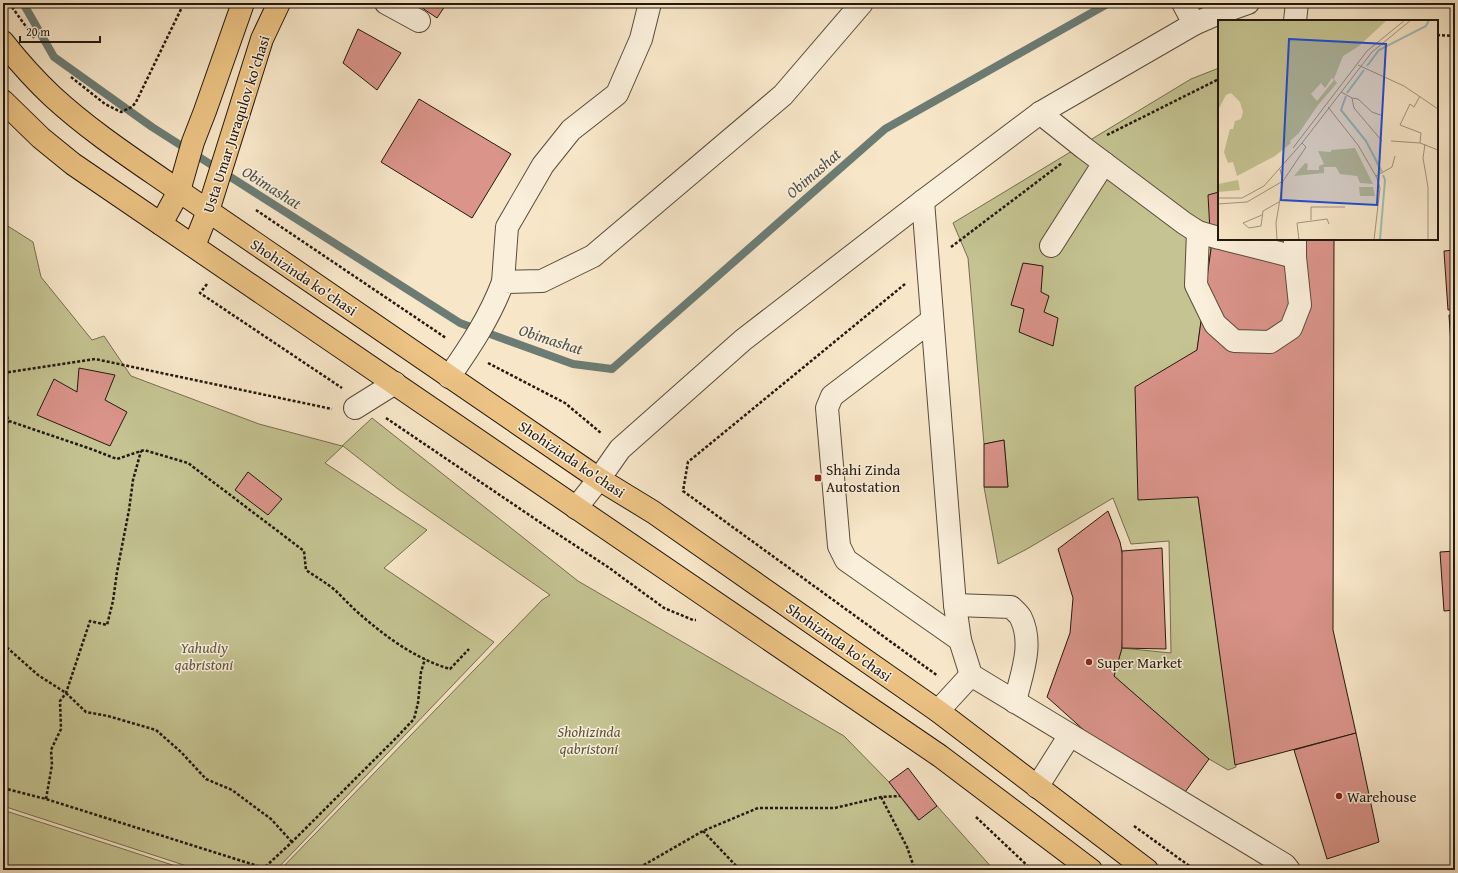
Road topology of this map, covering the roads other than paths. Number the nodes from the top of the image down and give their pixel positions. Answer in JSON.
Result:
{"nodes":[{"id":1,"x":243,"y":3,"type":"edge"},
{"id":2,"x":278,"y":3,"type":"edge"},
{"id":3,"x":386,"y":3,"type":"edge"},
{"id":4,"x":650,"y":3,"type":"edge"},
{"id":5,"x":862,"y":3,"type":"edge"},
{"id":6,"x":1183,"y":3,"type":"edge"},
{"id":7,"x":1248,"y":3,"type":"edge"},
{"id":8,"x":1297,"y":3,"type":"edge"},
{"id":9,"x":1215,"y":8,"type":"edge"},
{"id":10,"x":419,"y":20,"type":"dead end"},
{"id":11,"x":1295,"y":20,"type":"edge"},
{"id":12,"x":1194,"y":24,"type":"junction"},
{"id":13,"x":3,"y":42,"type":"edge"},
{"id":14,"x":3,"y":101,"type":"edge"},
{"id":15,"x":1040,"y":113,"type":"junction"},
{"id":16,"x":1104,"y":163,"type":"junction"},
{"id":17,"x":179,"y":191,"type":"junction"},
{"id":18,"x":923,"y":200,"type":"junction"},
{"id":19,"x":208,"y":211,"type":"junction"},
{"id":20,"x":161,"y":224,"type":"junction"},
{"id":21,"x":1198,"y":232,"type":"junction"},
{"id":22,"x":1218,"y":238,"type":"edge"},
{"id":23,"x":1232,"y":240,"type":"edge"},
{"id":24,"x":194,"y":246,"type":"junction"},
{"id":25,"x":1051,"y":246,"type":"dead end"},
{"id":26,"x":1295,"y":248,"type":"edge"},
{"id":27,"x":500,"y":291,"type":"junction"},
{"id":28,"x":932,"y":320,"type":"junction"},
{"id":29,"x":449,"y":377,"type":"junction"},
{"id":30,"x":395,"y":383,"type":"junction"},
{"id":31,"x":359,"y":405,"type":"road end"},
{"id":32,"x":599,"y":479,"type":"junction"},
{"id":33,"x":576,"y":508,"type":"junction"},
{"id":34,"x":955,"y":604,"type":"junction"},
{"id":35,"x":960,"y":640,"type":"junction"},
{"id":36,"x":971,"y":675,"type":"junction"},
{"id":37,"x":1015,"y":702,"type":"junction"},
{"id":38,"x":938,"y":711,"type":"junction"},
{"id":39,"x":1070,"y":735,"type":"junction"},
{"id":40,"x":1037,"y":787,"type":"junction"},
{"id":41,"x":1293,"y":868,"type":"edge"},
{"id":42,"x":1091,"y":870,"type":"edge"},
{"id":43,"x":1147,"y":870,"type":"edge"},
{"id":44,"x":1261,"y":870,"type":"edge"}],
"edges":[{"from":1,"to":17,"type":"main road"},
{"from":2,"to":19,"type":"main road","name":"Usta Umar Juraqulov ko'chasi"},
{"from":3,"to":10,"type":"street"},
{"from":4,"to":27,"type":"street"},
{"from":5,"to":27,"type":"street"},
{"from":6,"to":12,"type":"street"},
{"from":7,"to":9,"type":"street"},
{"from":8,"to":11,"type":"street"},
{"from":9,"to":12,"type":"street"},
{"from":12,"to":15,"type":"street"},
{"from":13,"to":17,"type":"main road","name":"Shohizinda ko'chasi"},
{"from":14,"to":20,"type":"main road"},
{"from":15,"to":16,"type":"street"},
{"from":15,"to":18,"type":"street"},
{"from":16,"to":21,"type":"street"},
{"from":16,"to":25,"type":"street"},
{"from":17,"to":19,"type":"main road","name":"Shohizinda ko'chasi"},
{"from":17,"to":20,"type":"main road"},
{"from":18,"to":28,"type":"street"},
{"from":18,"to":32,"type":"street"},
{"from":19,"to":24,"type":"main road","name":"Usta Umar Juraqulov ko'chasi"},
{"from":19,"to":29,"type":"main road","name":"Shohizinda ko'chasi"},
{"from":20,"to":24,"type":"main road"},
{"from":21,"to":22,"type":"street"},
{"from":21,"to":26,"type":"street"},
{"from":23,"to":26,"type":"street"},
{"from":24,"to":30,"type":"main road"},
{"from":27,"to":29,"type":"street"},
{"from":28,"to":34,"type":"street"},
{"from":28,"to":35,"type":"street"},
{"from":29,"to":32,"type":"main road","name":"Shohizinda ko'chasi"},
{"from":30,"to":31,"type":"street"},
{"from":30,"to":33,"type":"main road"},
{"from":32,"to":33,"type":"street"},
{"from":32,"to":38,"type":"main road","name":"Shohizinda ko'chasi"},
{"from":33,"to":42,"type":"main road"},
{"from":34,"to":35,"type":"street"},
{"from":34,"to":37,"type":"street"},
{"from":35,"to":36,"type":"street"},
{"from":36,"to":37,"type":"street"},
{"from":36,"to":38,"type":"street"},
{"from":37,"to":39,"type":"street"},
{"from":38,"to":40,"type":"main road","name":"Shohizinda ko'chasi"},
{"from":39,"to":40,"type":"street"},
{"from":39,"to":41,"type":"street"},
{"from":40,"to":43,"type":"main road","name":"Shohizinda ko'chasi"},
{"from":41,"to":44,"type":"street"}]}
